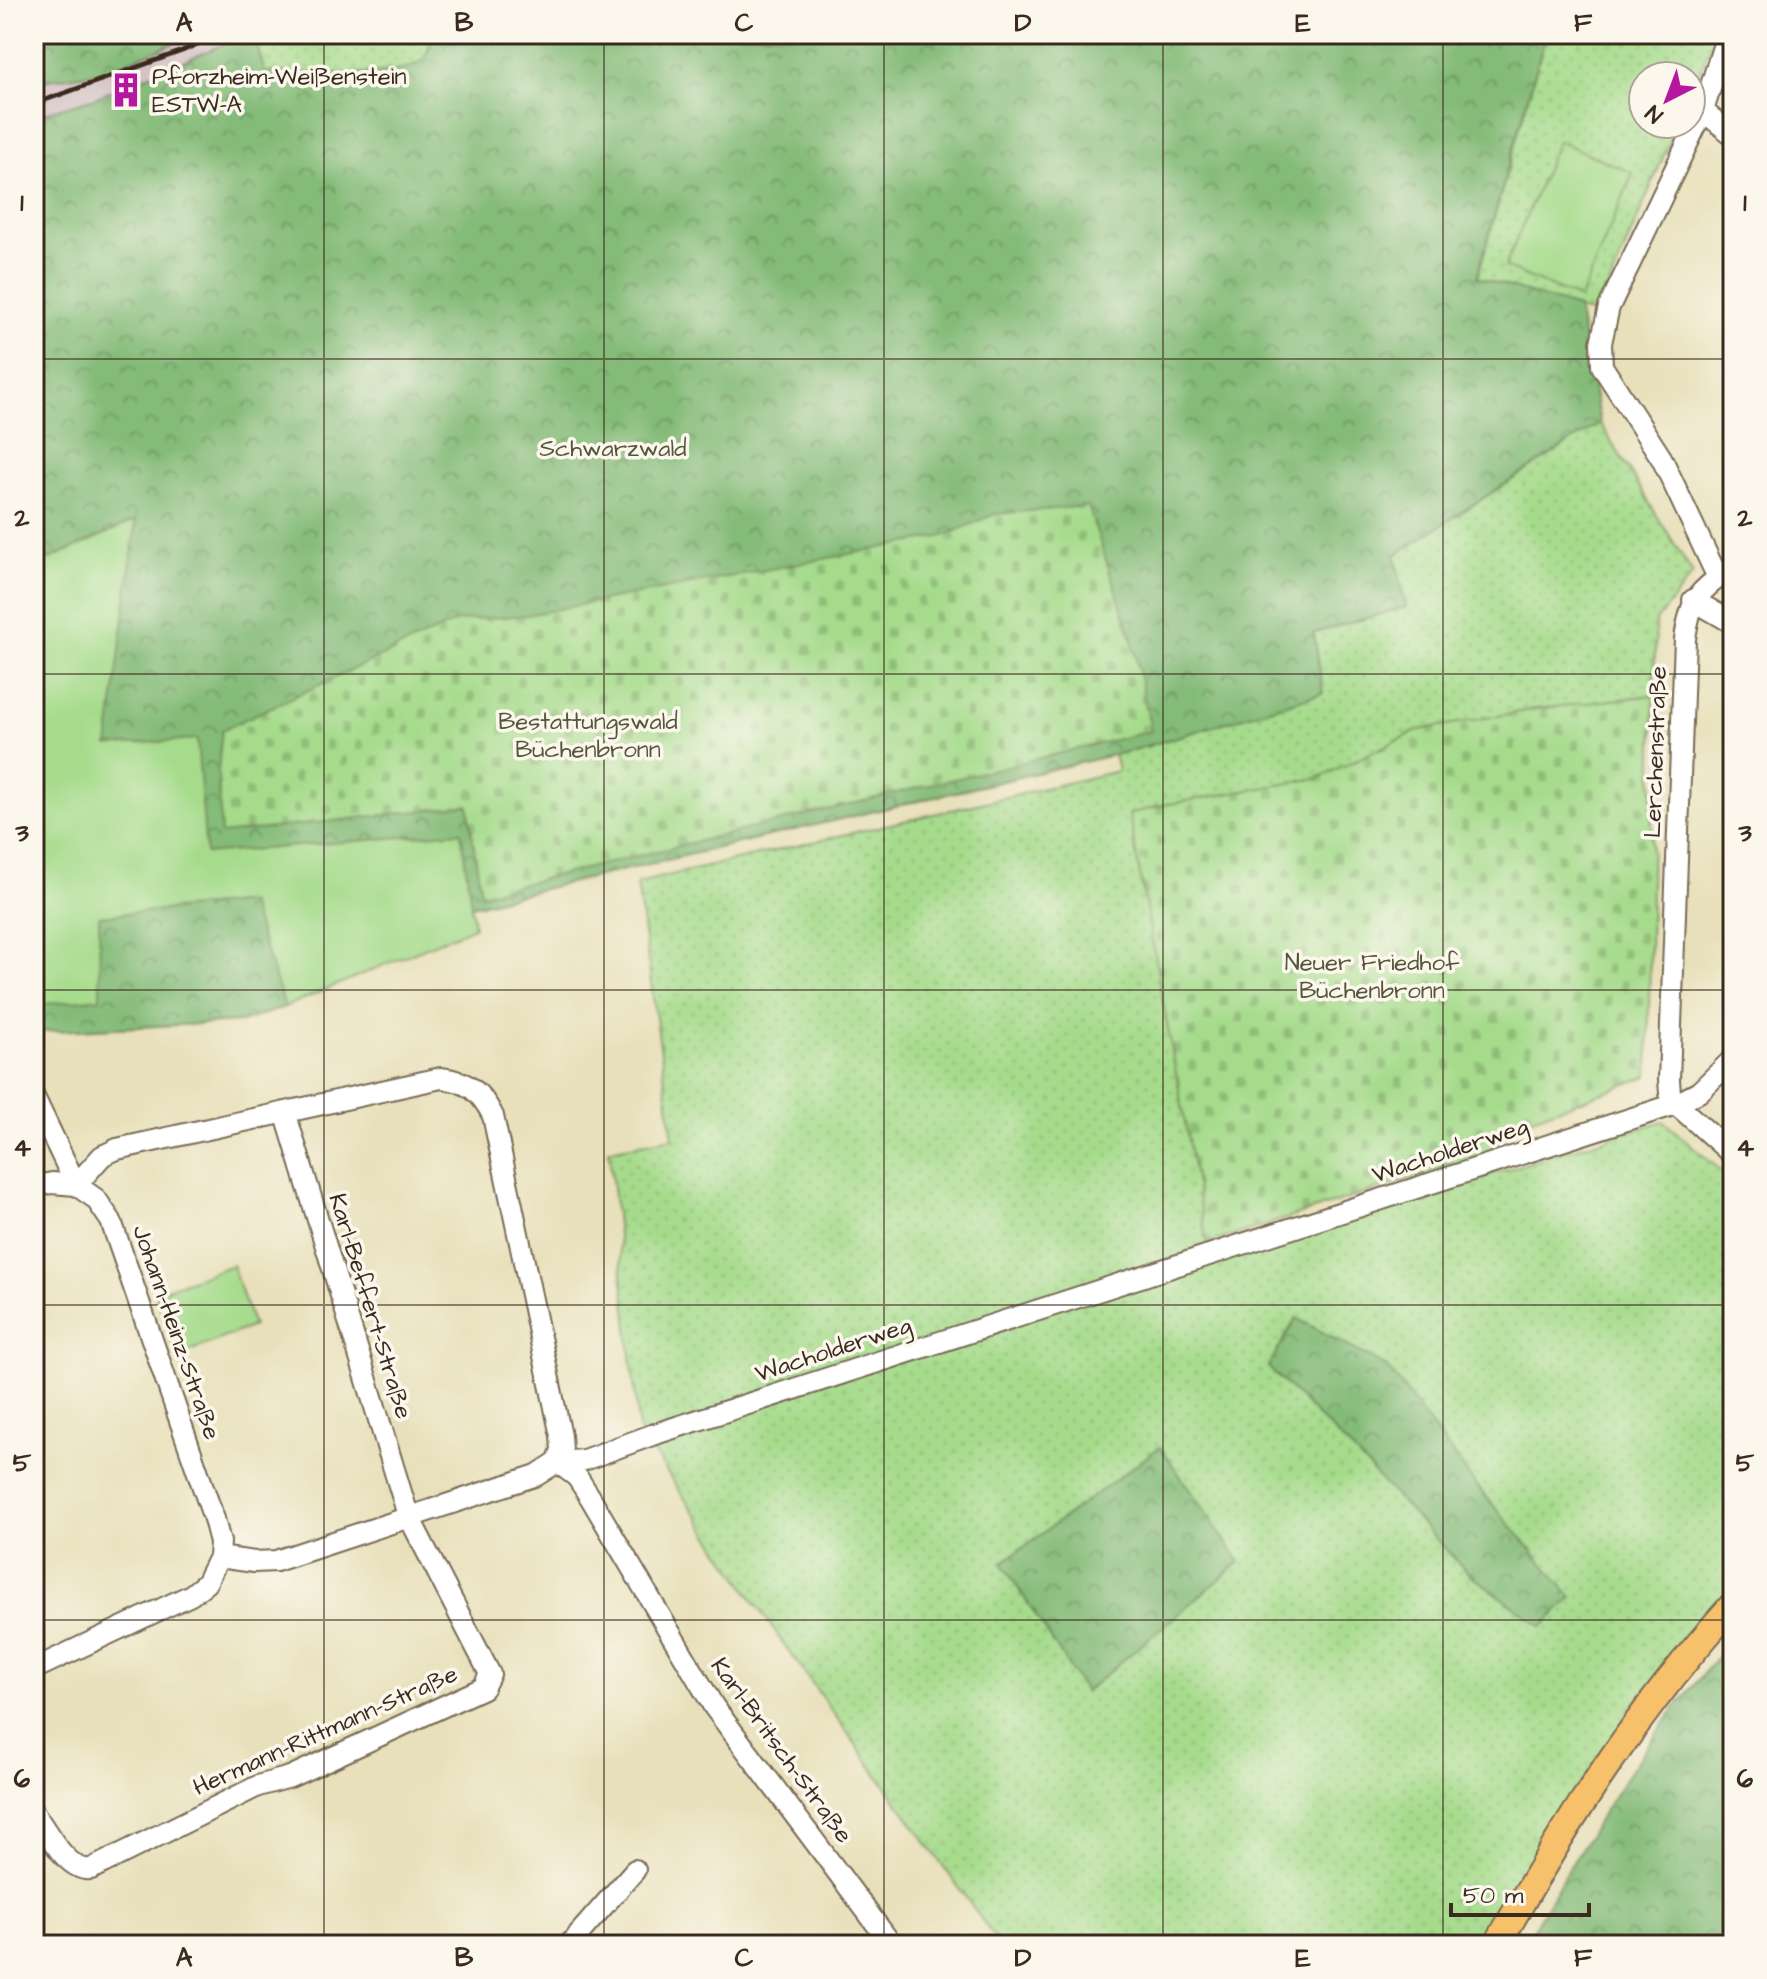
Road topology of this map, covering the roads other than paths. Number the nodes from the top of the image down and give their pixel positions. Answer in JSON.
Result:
{"nodes":[{"id":1,"x":1725,"y":34,"type":"edge"},
{"id":2,"x":1707,"y":98,"type":"edge"},
{"id":3,"x":1707,"y":114,"type":"edge"},
{"id":4,"x":1733,"y":135,"type":"edge"},
{"id":5,"x":1689,"y":140,"type":"edge"},
{"id":6,"x":1726,"y":572,"type":"edge"},
{"id":7,"x":1693,"y":600,"type":"junction"},
{"id":8,"x":1733,"y":623,"type":"edge"},
{"id":9,"x":1733,"y":1059,"type":"edge"},
{"id":10,"x":34,"y":1097,"type":"edge"},
{"id":11,"x":1676,"y":1104,"type":"junction"},
{"id":12,"x":285,"y":1112,"type":"junction"},
{"id":13,"x":1733,"y":1155,"type":"edge"},
{"id":14,"x":76,"y":1185,"type":"junction"},
{"id":15,"x":34,"y":1186,"type":"edge"},
{"id":16,"x":557,"y":1462,"type":"junction"},
{"id":17,"x":408,"y":1515,"type":"junction"},
{"id":18,"x":219,"y":1557,"type":"junction"},
{"id":19,"x":1733,"y":1605,"type":"edge"},
{"id":20,"x":34,"y":1669,"type":"edge"},
{"id":21,"x":34,"y":1813,"type":"edge"},
{"id":22,"x":635,"y":1870,"type":"dead end"},
{"id":23,"x":569,"y":1945,"type":"edge"},
{"id":24,"x":892,"y":1945,"type":"edge"},
{"id":25,"x":1497,"y":1945,"type":"edge"}],
"edges":[{"from":1,"to":2,"type":"street"},
{"from":3,"to":4,"type":"street"},
{"from":5,"to":6,"type":"street"},
{"from":6,"to":7,"type":"street"},
{"from":7,"to":8,"type":"street"},
{"from":7,"to":11,"type":"street","name":"Lerchenstraße"},
{"from":9,"to":11,"type":"street","name":"Wacholderweg"},
{"from":10,"to":14,"type":"street","name":"Johann-Heinz-Straße"},
{"from":11,"to":13,"type":"street"},
{"from":11,"to":16,"type":"street","name":"Wacholderweg"},
{"from":12,"to":14,"type":"street"},
{"from":12,"to":16,"type":"street"},
{"from":12,"to":17,"type":"street","name":"Karl-Beffert-Straße"},
{"from":14,"to":15,"type":"street"},
{"from":14,"to":18,"type":"street","name":"Johann-Heinz-Straße"},
{"from":16,"to":17,"type":"street","name":"Wacholderweg"},
{"from":16,"to":24,"type":"street","name":"Karl-Britsch-Straße"},
{"from":17,"to":18,"type":"street","name":"Wacholderweg"},
{"from":17,"to":21,"type":"street","name":"Hermann-Rittmann-Straße"},
{"from":18,"to":20,"type":"street"},
{"from":19,"to":25,"type":"main road"},
{"from":22,"to":23,"type":"street"}]}
